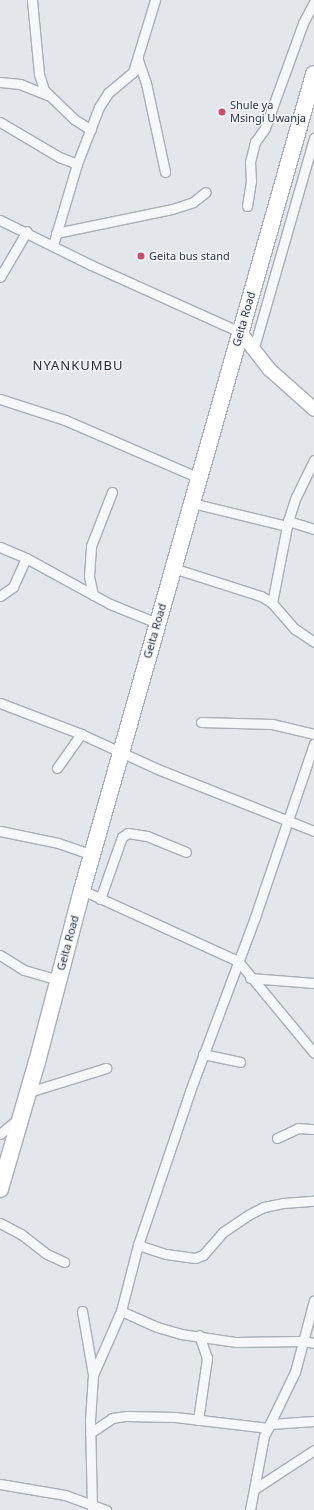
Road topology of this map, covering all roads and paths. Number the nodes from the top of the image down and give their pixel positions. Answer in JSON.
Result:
{"nodes":[{"id":1,"x":32,"y":0,"type":"edge"},
{"id":2,"x":155,"y":0,"type":"edge"},
{"id":3,"x":314,"y":2,"type":"edge"},
{"id":4,"x":138,"y":60,"type":"junction"},
{"id":5,"x":314,"y":74,"type":"edge"},
{"id":6,"x":0,"y":82,"type":"edge"},
{"id":7,"x":47,"y":95,"type":"junction"},
{"id":8,"x":0,"y":122,"type":"edge"},
{"id":9,"x":91,"y":130,"type":"junction"},
{"id":10,"x":314,"y":138,"type":"edge"},
{"id":11,"x":77,"y":164,"type":"junction"},
{"id":12,"x":165,"y":172,"type":"dead end"},
{"id":13,"x":206,"y":192,"type":"dead end"},
{"id":14,"x":247,"y":206,"type":"dead end"},
{"id":15,"x":0,"y":220,"type":"edge"},
{"id":16,"x":27,"y":231,"type":"junction"},
{"id":17,"x":56,"y":234,"type":"junction"},
{"id":18,"x":53,"y":245,"type":"junction"},
{"id":19,"x":0,"y":277,"type":"edge"},
{"id":20,"x":240,"y":332,"type":"junction"},
{"id":21,"x":253,"y":351,"type":"junction"},
{"id":22,"x":0,"y":399,"type":"edge"},
{"id":23,"x":314,"y":409,"type":"edge"},
{"id":24,"x":314,"y":460,"type":"edge"},
{"id":25,"x":199,"y":478,"type":"junction"},
{"id":26,"x":112,"y":492,"type":"dead end"},
{"id":27,"x":192,"y":502,"type":"junction"},
{"id":28,"x":288,"y":524,"type":"junction"},
{"id":29,"x":314,"y":529,"type":"edge"},
{"id":30,"x":0,"y":547,"type":"edge"},
{"id":31,"x":26,"y":558,"type":"junction"},
{"id":32,"x":172,"y":568,"type":"junction"},
{"id":33,"x":0,"y":596,"type":"edge"},
{"id":34,"x":93,"y":596,"type":"junction"},
{"id":35,"x":272,"y":603,"type":"junction"},
{"id":36,"x":157,"y":623,"type":"junction"},
{"id":37,"x":314,"y":642,"type":"edge"},
{"id":38,"x":0,"y":703,"type":"edge"},
{"id":39,"x":201,"y":722,"type":"dead end"},
{"id":40,"x":81,"y":734,"type":"junction"},
{"id":41,"x":314,"y":734,"type":"edge"},
{"id":42,"x":314,"y":744,"type":"edge"},
{"id":43,"x":121,"y":754,"type":"junction"},
{"id":44,"x":57,"y":768,"type":"dead end"},
{"id":45,"x":287,"y":820,"type":"junction"},
{"id":46,"x":0,"y":831,"type":"edge"},
{"id":47,"x":314,"y":831,"type":"edge"},
{"id":48,"x":186,"y":852,"type":"dead end"},
{"id":49,"x":92,"y":855,"type":"junction"},
{"id":50,"x":82,"y":890,"type":"junction"},
{"id":51,"x":100,"y":899,"type":"junction"},
{"id":52,"x":0,"y":955,"type":"edge"},
{"id":53,"x":238,"y":961,"type":"junction"},
{"id":54,"x":250,"y":978,"type":"junction"},
{"id":55,"x":58,"y":980,"type":"junction"},
{"id":56,"x":314,"y":983,"type":"edge"},
{"id":57,"x":314,"y":1053,"type":"edge"},
{"id":58,"x":203,"y":1054,"type":"junction"},
{"id":59,"x":240,"y":1062,"type":"dead end"},
{"id":60,"x":106,"y":1068,"type":"dead end"},
{"id":61,"x":29,"y":1092,"type":"junction"},
{"id":62,"x":22,"y":1116,"type":"junction"},
{"id":63,"x":314,"y":1129,"type":"edge"},
{"id":64,"x":0,"y":1134,"type":"edge"},
{"id":65,"x":277,"y":1138,"type":"dead end"},
{"id":66,"x":0,"y":1189,"type":"edge"},
{"id":67,"x":314,"y":1201,"type":"edge"},
{"id":68,"x":0,"y":1223,"type":"edge"},
{"id":69,"x":138,"y":1245,"type":"junction"},
{"id":70,"x":64,"y":1262,"type":"dead end"},
{"id":71,"x":314,"y":1300,"type":"edge"},
{"id":72,"x":82,"y":1311,"type":"dead end"},
{"id":73,"x":121,"y":1311,"type":"junction"},
{"id":74,"x":199,"y":1335,"type":"junction"},
{"id":75,"x":302,"y":1341,"type":"junction"},
{"id":76,"x":314,"y":1343,"type":"edge"},
{"id":77,"x":93,"y":1375,"type":"junction"},
{"id":78,"x":198,"y":1420,"type":"junction"},
{"id":79,"x":314,"y":1421,"type":"edge"},
{"id":80,"x":269,"y":1426,"type":"junction"},
{"id":81,"x":90,"y":1433,"type":"junction"},
{"id":82,"x":314,"y":1450,"type":"edge"},
{"id":83,"x":0,"y":1484,"type":"edge"},
{"id":84,"x":256,"y":1488,"type":"junction"},
{"id":85,"x":92,"y":1508,"type":"edge"},
{"id":86,"x":106,"y":1510,"type":"edge"},
{"id":87,"x":250,"y":1510,"type":"edge"}],
"edges":[{"from":1,"to":7,"type":"street"},
{"from":2,"to":4,"type":"street"},
{"from":3,"to":14,"type":"street"},
{"from":4,"to":9,"type":"street"},
{"from":4,"to":12,"type":"street"},
{"from":5,"to":20,"type":"highway","name":"Geita Road"},
{"from":6,"to":7,"type":"street"},
{"from":7,"to":9,"type":"street"},
{"from":8,"to":11,"type":"street"},
{"from":9,"to":11,"type":"street"},
{"from":10,"to":21,"type":"street"},
{"from":11,"to":17,"type":"street"},
{"from":13,"to":17,"type":"street"},
{"from":15,"to":16,"type":"street"},
{"from":16,"to":18,"type":"street"},
{"from":16,"to":19,"type":"street"},
{"from":17,"to":18,"type":"street"},
{"from":18,"to":20,"type":"street"},
{"from":20,"to":21,"type":"main road"},
{"from":20,"to":25,"type":"highway","name":"Geita Road"},
{"from":21,"to":23,"type":"main road"},
{"from":22,"to":25,"type":"street"},
{"from":24,"to":28,"type":"street"},
{"from":25,"to":27,"type":"highway","name":"Geita Road"},
{"from":26,"to":34,"type":"street"},
{"from":27,"to":28,"type":"street"},
{"from":27,"to":32,"type":"highway","name":"Geita Road"},
{"from":28,"to":29,"type":"street"},
{"from":28,"to":35,"type":"street"},
{"from":30,"to":31,"type":"street"},
{"from":31,"to":33,"type":"street"},
{"from":31,"to":34,"type":"street"},
{"from":32,"to":35,"type":"street"},
{"from":32,"to":36,"type":"highway","name":"Geita Road"},
{"from":34,"to":36,"type":"street"},
{"from":35,"to":37,"type":"street"},
{"from":36,"to":43,"type":"highway","name":"Geita Road"},
{"from":38,"to":40,"type":"street"},
{"from":39,"to":41,"type":"street"},
{"from":40,"to":43,"type":"street"},
{"from":40,"to":44,"type":"street"},
{"from":42,"to":45,"type":"street"},
{"from":43,"to":45,"type":"street"},
{"from":43,"to":49,"type":"highway","name":"Geita Road"},
{"from":45,"to":47,"type":"street"},
{"from":45,"to":53,"type":"street"},
{"from":46,"to":49,"type":"street"},
{"from":48,"to":51,"type":"street"},
{"from":49,"to":50,"type":"highway","name":"Geita Road"},
{"from":50,"to":51,"type":"street"},
{"from":50,"to":55,"type":"highway","name":"Geita Road"},
{"from":51,"to":53,"type":"street"},
{"from":52,"to":55,"type":"street"},
{"from":53,"to":54,"type":"street"},
{"from":53,"to":58,"type":"street"},
{"from":54,"to":56,"type":"street"},
{"from":54,"to":57,"type":"street"},
{"from":55,"to":61,"type":"highway","name":"Geita Road"},
{"from":58,"to":59,"type":"street"},
{"from":58,"to":69,"type":"street"},
{"from":60,"to":61,"type":"street"},
{"from":61,"to":62,"type":"highway","name":"Geita Road"},
{"from":62,"to":64,"type":"street"},
{"from":62,"to":66,"type":"highway","name":"Geita Road"},
{"from":63,"to":65,"type":"street"},
{"from":67,"to":69,"type":"street"},
{"from":68,"to":70,"type":"street"},
{"from":69,"to":73,"type":"street"},
{"from":71,"to":75,"type":"street"},
{"from":72,"to":77,"type":"street"},
{"from":73,"to":74,"type":"street"},
{"from":73,"to":77,"type":"street"},
{"from":74,"to":75,"type":"street"},
{"from":74,"to":78,"type":"street"},
{"from":75,"to":76,"type":"street"},
{"from":75,"to":80,"type":"street"},
{"from":77,"to":81,"type":"street"},
{"from":78,"to":80,"type":"street"},
{"from":78,"to":81,"type":"street"},
{"from":79,"to":80,"type":"street"},
{"from":80,"to":84,"type":"street"},
{"from":81,"to":85,"type":"street"},
{"from":82,"to":84,"type":"street"},
{"from":83,"to":85,"type":"street"},
{"from":84,"to":87,"type":"street"},
{"from":85,"to":86,"type":"street"}]}
